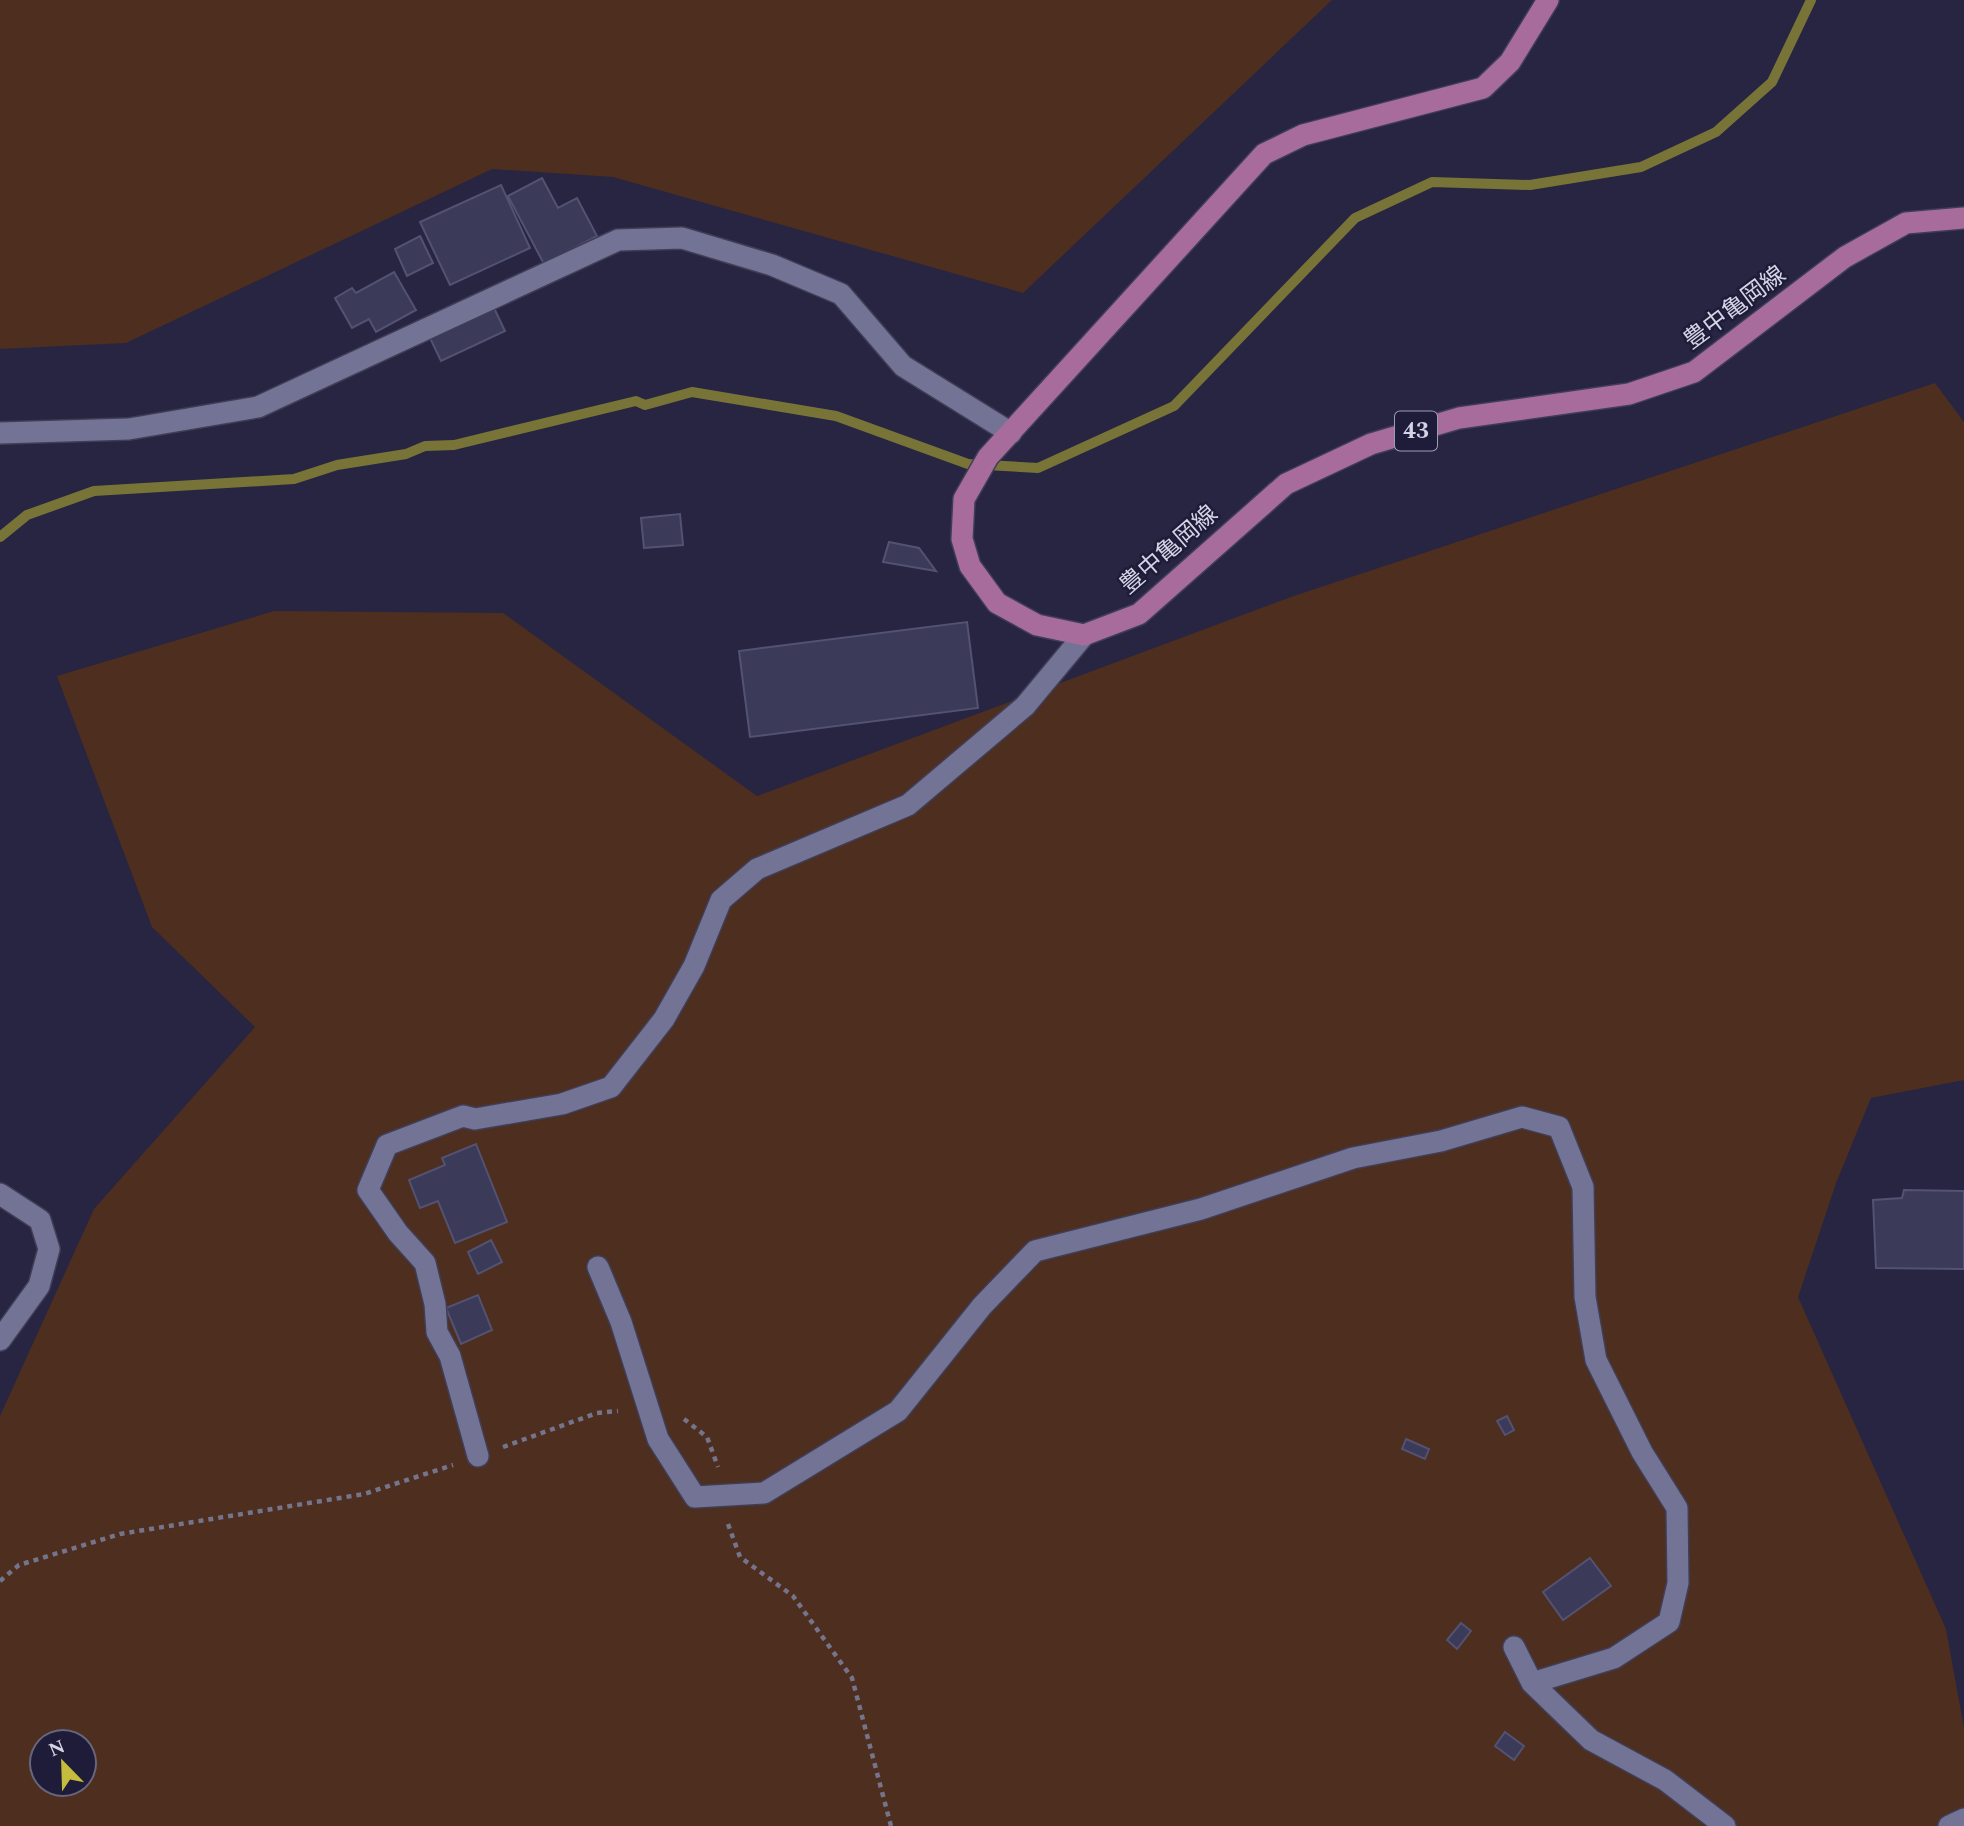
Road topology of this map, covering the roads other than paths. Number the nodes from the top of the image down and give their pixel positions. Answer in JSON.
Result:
{"nodes":[{"id":1,"x":1548,"y":0,"type":"edge"},
{"id":2,"x":1964,"y":218,"type":"edge"},
{"id":3,"x":0,"y":433,"type":"edge"},
{"id":4,"x":1011,"y":433,"type":"junction"},
{"id":5,"x":1084,"y":635,"type":"junction"},
{"id":6,"x":0,"y":1194,"type":"edge"},
{"id":7,"x":598,"y":1267,"type":"dead end"},
{"id":8,"x":0,"y":1340,"type":"edge"},
{"id":9,"x":478,"y":1456,"type":"road end"},
{"id":10,"x":1514,"y":1647,"type":"dead end"},
{"id":11,"x":1532,"y":1683,"type":"junction"},
{"id":12,"x":1964,"y":1819,"type":"edge"},
{"id":13,"x":1726,"y":1826,"type":"edge"},
{"id":14,"x":1949,"y":1826,"type":"edge"}],
"edges":[{"from":1,"to":4,"type":"main road"},
{"from":2,"to":5,"type":"main road","name":"豊中亀岡線","number":"43"},
{"from":3,"to":4,"type":"street"},
{"from":4,"to":5,"type":"main road"},
{"from":5,"to":9,"type":"street"},
{"from":6,"to":8,"type":"street"},
{"from":7,"to":11,"type":"street"},
{"from":10,"to":11,"type":"street"},
{"from":11,"to":13,"type":"street"},
{"from":12,"to":14,"type":"street"}]}
